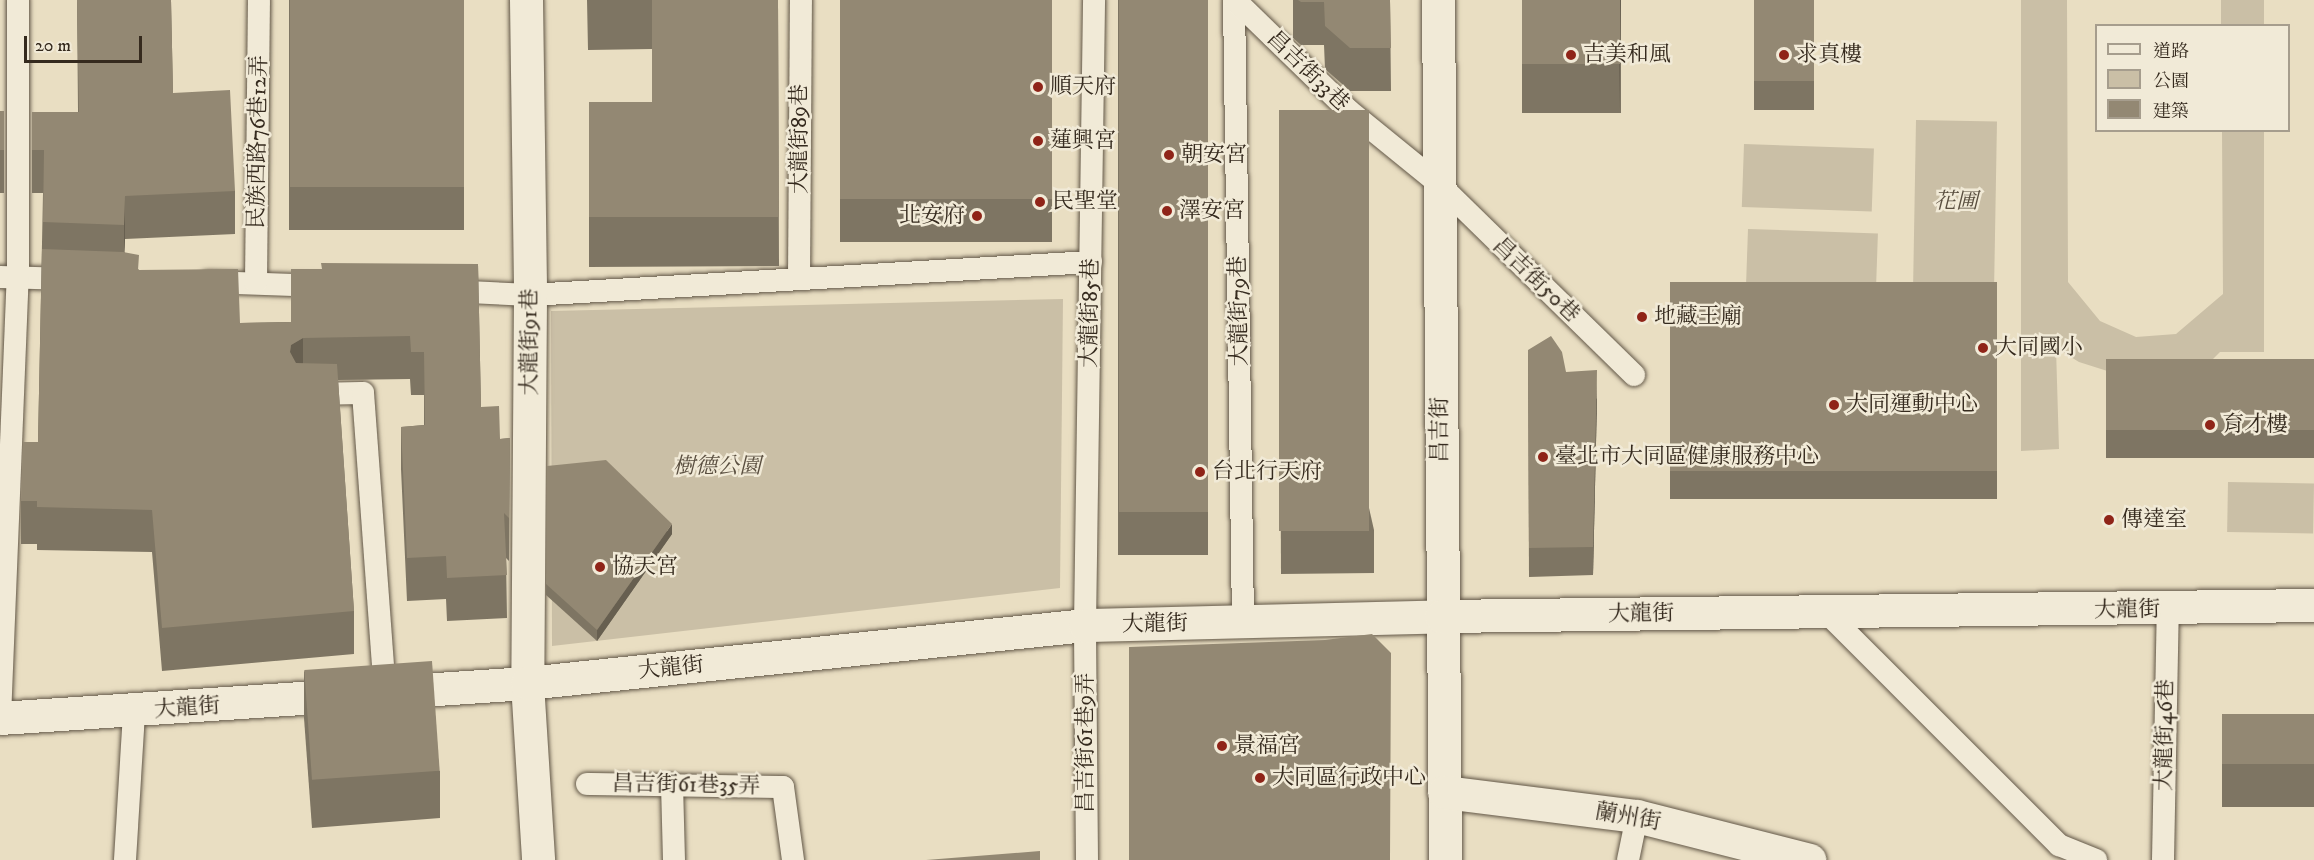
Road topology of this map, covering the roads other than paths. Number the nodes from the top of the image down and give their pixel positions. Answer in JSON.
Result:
{"nodes":[{"id":1,"x":18,"y":0,"type":"edge"},
{"id":2,"x":259,"y":0,"type":"edge"},
{"id":3,"x":526,"y":0,"type":"edge"},
{"id":4,"x":801,"y":0,"type":"edge"},
{"id":5,"x":1094,"y":0,"type":"edge"},
{"id":6,"x":1234,"y":0,"type":"edge"},
{"id":7,"x":1438,"y":0,"type":"edge"},
{"id":8,"x":9,"y":122,"type":"edge"},
{"id":9,"x":1439,"y":184,"type":"junction"},
{"id":10,"x":1091,"y":262,"type":"junction"},
{"id":11,"x":9,"y":277,"type":"edge"},
{"id":12,"x":799,"y":278,"type":"junction"},
{"id":13,"x":89,"y":279,"type":"edge"},
{"id":14,"x":184,"y":281,"type":"edge"},
{"id":15,"x":256,"y":283,"type":"junction"},
{"id":16,"x":339,"y":287,"type":"edge"},
{"id":17,"x":423,"y":290,"type":"edge"},
{"id":18,"x":530,"y":295,"type":"junction"},
{"id":19,"x":1634,"y":375,"type":"dead end"},
{"id":20,"x":303,"y":394,"type":"edge"},
{"id":21,"x":2314,"y":605,"type":"edge"},
{"id":22,"x":2168,"y":609,"type":"junction"},
{"id":23,"x":1826,"y":612,"type":"junction"},
{"id":24,"x":1441,"y":616,"type":"junction"},
{"id":25,"x":1243,"y":621,"type":"junction"},
{"id":26,"x":1085,"y":625,"type":"junction"},
{"id":27,"x":527,"y":683,"type":"junction"},
{"id":28,"x":385,"y":694,"type":"junction"},
{"id":29,"x":134,"y":712,"type":"junction"},
{"id":30,"x":0,"y":718,"type":"edge"},
{"id":31,"x":587,"y":784,"type":"dead end"},
{"id":32,"x":672,"y":784,"type":"junction"},
{"id":33,"x":1444,"y":792,"type":"junction"},
{"id":34,"x":1637,"y":816,"type":"junction"},
{"id":35,"x":125,"y":860,"type":"edge"},
{"id":36,"x":538,"y":860,"type":"edge"},
{"id":37,"x":674,"y":860,"type":"edge"},
{"id":38,"x":793,"y":860,"type":"edge"},
{"id":39,"x":1086,"y":860,"type":"edge"},
{"id":40,"x":1445,"y":860,"type":"edge"},
{"id":41,"x":1628,"y":860,"type":"edge"},
{"id":42,"x":1809,"y":860,"type":"edge"},
{"id":43,"x":2096,"y":860,"type":"edge"},
{"id":44,"x":2163,"y":860,"type":"edge"}],
"edges":[{"from":1,"to":8,"type":"lane"},
{"from":2,"to":15,"type":"lane","name":"民族西路76巷12弄"},
{"from":3,"to":18,"type":"street","name":"大龍街91巷"},
{"from":4,"to":12,"type":"lane","name":"大龍街89巷"},
{"from":5,"to":10,"type":"lane","name":"大龍街85巷"},
{"from":6,"to":9,"type":"lane","name":"昌吉街33巷"},
{"from":6,"to":25,"type":"lane","name":"大龍街79巷"},
{"from":7,"to":9,"type":"street","name":"昌吉街"},
{"from":8,"to":11,"type":"lane"},
{"from":9,"to":19,"type":"lane","name":"昌吉街50巷"},
{"from":9,"to":24,"type":"street","name":"昌吉街"},
{"from":10,"to":12,"type":"lane"},
{"from":10,"to":26,"type":"lane","name":"大龍街85巷"},
{"from":11,"to":13,"type":"lane"},
{"from":11,"to":30,"type":"lane"},
{"from":12,"to":18,"type":"lane"},
{"from":14,"to":15,"type":"lane"},
{"from":15,"to":16,"type":"lane"},
{"from":17,"to":18,"type":"lane"},
{"from":18,"to":27,"type":"street","name":"大龍街91巷"},
{"from":20,"to":28,"type":"lane"},
{"from":21,"to":22,"type":"street","name":"大龍街"},
{"from":22,"to":23,"type":"street","name":"大龍街"},
{"from":22,"to":44,"type":"lane","name":"大龍街46巷"},
{"from":23,"to":24,"type":"street","name":"大龍街"},
{"from":23,"to":43,"type":"lane"},
{"from":24,"to":25,"type":"street","name":"大龍街"},
{"from":24,"to":33,"type":"street","name":"昌吉街"},
{"from":25,"to":26,"type":"street","name":"大龍街"},
{"from":26,"to":27,"type":"street","name":"大龍街"},
{"from":26,"to":39,"type":"lane","name":"昌吉街61巷9弄"},
{"from":27,"to":28,"type":"street","name":"大龍街"},
{"from":27,"to":36,"type":"street","name":"大龍街91巷"},
{"from":28,"to":29,"type":"street","name":"大龍街"},
{"from":29,"to":30,"type":"street","name":"大龍街"},
{"from":29,"to":35,"type":"lane"},
{"from":31,"to":32,"type":"lane","name":"昌吉街61巷35弄"},
{"from":32,"to":37,"type":"lane"},
{"from":32,"to":38,"type":"lane","name":"昌吉街61巷35弄"},
{"from":33,"to":34,"type":"street","name":"蘭州街"},
{"from":33,"to":40,"type":"street","name":"昌吉街"},
{"from":34,"to":41,"type":"lane"},
{"from":34,"to":42,"type":"street","name":"蘭州街"}]}
